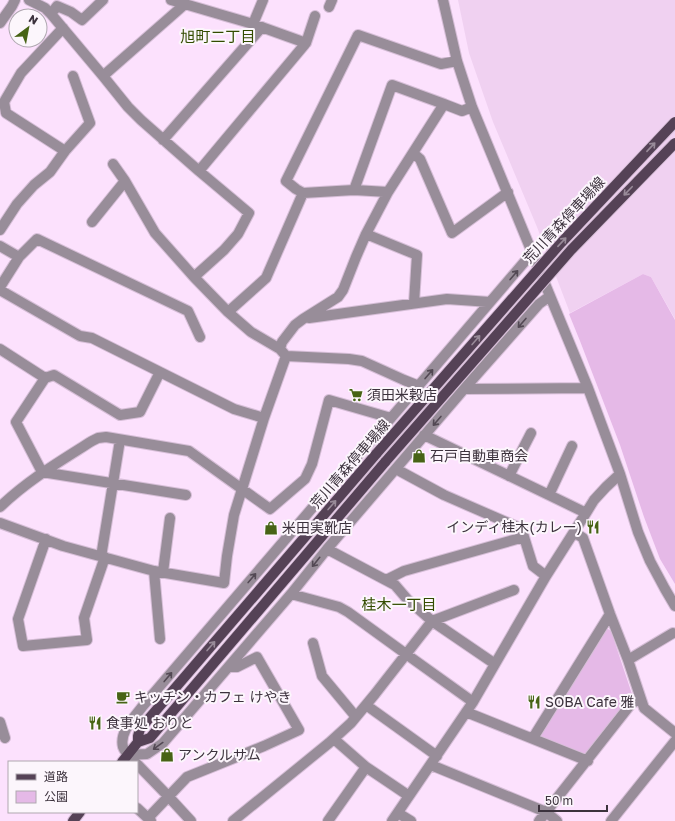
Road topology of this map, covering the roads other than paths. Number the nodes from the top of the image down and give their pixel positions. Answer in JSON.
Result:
{"nodes":[{"id":1,"x":15,"y":0,"type":"edge"},
{"id":2,"x":29,"y":0,"type":"edge"},
{"id":3,"x":103,"y":0,"type":"edge"},
{"id":4,"x":171,"y":0,"type":"edge"},
{"id":5,"x":263,"y":0,"type":"edge"},
{"id":6,"x":443,"y":0,"type":"edge"},
{"id":7,"x":185,"y":4,"type":"junction"},
{"id":8,"x":206,"y":5,"type":"edge"},
{"id":9,"x":51,"y":14,"type":"junction"},
{"id":10,"x":315,"y":16,"type":"dead end"},
{"id":11,"x":0,"y":23,"type":"edge"},
{"id":12,"x":257,"y":25,"type":"junction"},
{"id":13,"x":63,"y":28,"type":"junction"},
{"id":14,"x":306,"y":43,"type":"junction"},
{"id":15,"x":456,"y":61,"type":"junction"},
{"id":16,"x":73,"y":76,"type":"dead end"},
{"id":17,"x":103,"y":76,"type":"junction"},
{"id":18,"x":444,"y":104,"type":"junction"},
{"id":19,"x":472,"y":107,"type":"junction"},
{"id":20,"x":675,"y":122,"type":"edge"},
{"id":21,"x":163,"y":140,"type":"junction"},
{"id":22,"x":675,"y":143,"type":"edge"},
{"id":23,"x":65,"y":151,"type":"junction"},
{"id":24,"x":413,"y":153,"type":"junction"},
{"id":25,"x":113,"y":164,"type":"dead end"},
{"id":26,"x":199,"y":171,"type":"junction"},
{"id":27,"x":125,"y":181,"type":"junction"},
{"id":28,"x":354,"y":190,"type":"junction"},
{"id":29,"x":304,"y":192,"type":"junction"},
{"id":30,"x":388,"y":192,"type":"junction"},
{"id":31,"x":508,"y":192,"type":"junction"},
{"id":32,"x":92,"y":222,"type":"dead end"},
{"id":33,"x":0,"y":230,"type":"edge"},
{"id":34,"x":366,"y":234,"type":"junction"},
{"id":35,"x":0,"y":246,"type":"edge"},
{"id":36,"x":532,"y":253,"type":"junction"},
{"id":37,"x":18,"y":256,"type":"junction"},
{"id":38,"x":194,"y":277,"type":"junction"},
{"id":39,"x":0,"y":287,"type":"edge"},
{"id":40,"x":0,"y":290,"type":"edge"},
{"id":41,"x":550,"y":296,"type":"junction"},
{"id":42,"x":490,"y":302,"type":"junction"},
{"id":43,"x":414,"y":303,"type":"junction"},
{"id":44,"x":228,"y":312,"type":"junction"},
{"id":45,"x":303,"y":319,"type":"junction"},
{"id":46,"x":200,"y":338,"type":"dead end"},
{"id":47,"x":0,"y":349,"type":"edge"},
{"id":48,"x":283,"y":352,"type":"junction"},
{"id":49,"x":160,"y":372,"type":"junction"},
{"id":50,"x":45,"y":378,"type":"junction"},
{"id":51,"x":418,"y":386,"type":"junction"},
{"id":52,"x":588,"y":388,"type":"junction"},
{"id":53,"x":464,"y":390,"type":"junction"},
{"id":54,"x":264,"y":418,"type":"junction"},
{"id":55,"x":391,"y":418,"type":"junction"},
{"id":56,"x":531,"y":433,"type":"dead end"},
{"id":57,"x":424,"y":436,"type":"junction"},
{"id":58,"x":120,"y":440,"type":"junction"},
{"id":59,"x":572,"y":446,"type":"dead end"},
{"id":60,"x":396,"y":468,"type":"junction"},
{"id":61,"x":42,"y":472,"type":"junction"},
{"id":62,"x":620,"y":474,"type":"junction"},
{"id":63,"x":509,"y":476,"type":"junction"},
{"id":64,"x":113,"y":484,"type":"junction"},
{"id":65,"x":242,"y":489,"type":"junction"},
{"id":66,"x":186,"y":495,"type":"dead end"},
{"id":67,"x":549,"y":495,"type":"junction"},
{"id":68,"x":0,"y":507,"type":"edge"},
{"id":69,"x":586,"y":513,"type":"junction"},
{"id":70,"x":170,"y":518,"type":"dead end"},
{"id":71,"x":0,"y":523,"type":"edge"},
{"id":72,"x":574,"y":532,"type":"junction"},
{"id":73,"x":524,"y":537,"type":"junction"},
{"id":74,"x":46,"y":539,"type":"junction"},
{"id":75,"x":327,"y":548,"type":"junction"},
{"id":76,"x":103,"y":557,"type":"junction"},
{"id":77,"x":158,"y":572,"type":"junction"},
{"id":78,"x":546,"y":576,"type":"junction"},
{"id":79,"x":386,"y":580,"type":"junction"},
{"id":80,"x":514,"y":590,"type":"dead end"},
{"id":81,"x":291,"y":594,"type":"junction"},
{"id":82,"x":675,"y":606,"type":"edge"},
{"id":83,"x":610,"y":614,"type":"junction"},
{"id":84,"x":432,"y":621,"type":"junction"},
{"id":85,"x":673,"y":633,"type":"dead end"},
{"id":86,"x":160,"y":639,"type":"dead end"},
{"id":87,"x":313,"y":643,"type":"dead end"},
{"id":88,"x":406,"y":654,"type":"junction"},
{"id":89,"x":628,"y":660,"type":"junction"},
{"id":90,"x":495,"y":664,"type":"junction"},
{"id":91,"x":229,"y":667,"type":"junction"},
{"id":92,"x":640,"y":698,"type":"junction"},
{"id":93,"x":473,"y":702,"type":"junction"},
{"id":94,"x":366,"y":705,"type":"junction"},
{"id":95,"x":466,"y":712,"type":"junction"},
{"id":96,"x":356,"y":717,"type":"junction"},
{"id":97,"x":0,"y":722,"type":"edge"},
{"id":98,"x":675,"y":733,"type":"edge"},
{"id":99,"x":5,"y":738,"type":"dead end"},
{"id":100,"x":533,"y":738,"type":"junction"},
{"id":101,"x":334,"y":739,"type":"junction"},
{"id":102,"x":675,"y":741,"type":"edge"},
{"id":103,"x":138,"y":742,"type":"junction"},
{"id":104,"x":437,"y":756,"type":"junction"},
{"id":105,"x":131,"y":761,"type":"edge"},
{"id":106,"x":588,"y":761,"type":"junction"},
{"id":107,"x":431,"y":765,"type":"junction"},
{"id":108,"x":366,"y":767,"type":"junction"},
{"id":109,"x":138,"y":768,"type":"edge"},
{"id":110,"x":168,"y":796,"type":"junction"},
{"id":111,"x":409,"y":796,"type":"junction"},
{"id":112,"x":138,"y":809,"type":"edge"},
{"id":113,"x":546,"y":812,"type":"junction"},
{"id":114,"x":79,"y":813,"type":"edge"},
{"id":115,"x":395,"y":817,"type":"edge"},
{"id":116,"x":150,"y":819,"type":"edge"},
{"id":117,"x":73,"y":821,"type":"edge"},
{"id":118,"x":192,"y":821,"type":"edge"},
{"id":119,"x":233,"y":821,"type":"edge"},
{"id":120,"x":328,"y":821,"type":"edge"},
{"id":121,"x":411,"y":821,"type":"edge"},
{"id":122,"x":540,"y":821,"type":"edge"},
{"id":123,"x":557,"y":821,"type":"edge"},
{"id":124,"x":611,"y":821,"type":"edge"}],
"edges":[{"from":1,"to":11,"type":"street"},
{"from":2,"to":9,"type":"street"},
{"from":3,"to":9,"type":"street"},
{"from":4,"to":7,"type":"street"},
{"from":5,"to":12,"type":"street"},
{"from":6,"to":15,"type":"street"},
{"from":7,"to":8,"type":"street"},
{"from":7,"to":17,"type":"street"},
{"from":8,"to":12,"type":"street"},
{"from":9,"to":13,"type":"street"},
{"from":10,"to":14,"type":"street"},
{"from":12,"to":14,"type":"street"},
{"from":12,"to":21,"type":"street"},
{"from":13,"to":17,"type":"street"},
{"from":13,"to":23,"type":"street"},
{"from":14,"to":26,"type":"street"},
{"from":15,"to":19,"type":"street"},
{"from":15,"to":29,"type":"street"},
{"from":16,"to":23,"type":"street"},
{"from":17,"to":21,"type":"street"},
{"from":18,"to":19,"type":"street"},
{"from":18,"to":24,"type":"street"},
{"from":18,"to":28,"type":"street"},
{"from":19,"to":31,"type":"street"},
{"from":103,"to":20,"type":"main road","name":"荒川青森停車場線","one_way":true,"bridge":true},
{"from":21,"to":26,"type":"street"},
{"from":22,"to":103,"type":"main road","name":"荒川青森停車場線","one_way":true,"bridge":true},
{"from":23,"to":33,"type":"street"},
{"from":24,"to":30,"type":"street"},
{"from":24,"to":31,"type":"street"},
{"from":25,"to":27,"type":"street"},
{"from":26,"to":38,"type":"street"},
{"from":27,"to":32,"type":"street"},
{"from":27,"to":38,"type":"street"},
{"from":28,"to":29,"type":"street"},
{"from":28,"to":30,"type":"street"},
{"from":29,"to":44,"type":"street"},
{"from":30,"to":34,"type":"street"},
{"from":31,"to":36,"type":"street"},
{"from":34,"to":43,"type":"street"},
{"from":34,"to":45,"type":"street"},
{"from":35,"to":37,"type":"street"},
{"from":36,"to":41,"type":"street"},
{"from":42,"to":36,"type":"street","one_way":true},
{"from":37,"to":39,"type":"street"},
{"from":37,"to":46,"type":"street"},
{"from":38,"to":44,"type":"street"},
{"from":40,"to":49,"type":"street"},
{"from":41,"to":52,"type":"street"},
{"from":41,"to":53,"type":"street","one_way":true},
{"from":42,"to":43,"type":"street"},
{"from":51,"to":42,"type":"street","one_way":true},
{"from":43,"to":45,"type":"street"},
{"from":44,"to":48,"type":"street"},
{"from":45,"to":48,"type":"street"},
{"from":47,"to":50,"type":"street"},
{"from":48,"to":51,"type":"street"},
{"from":48,"to":54,"type":"street"},
{"from":49,"to":50,"type":"street"},
{"from":49,"to":54,"type":"street"},
{"from":50,"to":61,"type":"street"},
{"from":51,"to":55,"type":"street"},
{"from":52,"to":53,"type":"street"},
{"from":52,"to":62,"type":"street"},
{"from":53,"to":57,"type":"street","one_way":true},
{"from":54,"to":65,"type":"street"},
{"from":55,"to":65,"type":"street"},
{"from":105,"to":55,"type":"street","one_way":true},
{"from":56,"to":63,"type":"street"},
{"from":57,"to":60,"type":"street"},
{"from":57,"to":63,"type":"street"},
{"from":58,"to":61,"type":"street"},
{"from":58,"to":64,"type":"street"},
{"from":58,"to":65,"type":"street"},
{"from":59,"to":67,"type":"street"},
{"from":60,"to":73,"type":"street"},
{"from":60,"to":75,"type":"street"},
{"from":61,"to":64,"type":"street"},
{"from":61,"to":68,"type":"street"},
{"from":62,"to":69,"type":"street"},
{"from":62,"to":82,"type":"street"},
{"from":63,"to":67,"type":"street"},
{"from":64,"to":66,"type":"street"},
{"from":64,"to":76,"type":"street"},
{"from":65,"to":77,"type":"street"},
{"from":67,"to":69,"type":"street"},
{"from":69,"to":72,"type":"street"},
{"from":70,"to":77,"type":"street"},
{"from":71,"to":74,"type":"street"},
{"from":72,"to":78,"type":"street"},
{"from":72,"to":83,"type":"street"},
{"from":73,"to":78,"type":"street"},
{"from":73,"to":79,"type":"street"},
{"from":74,"to":76,"type":"street"},
{"from":74,"to":76,"type":"street"},
{"from":75,"to":79,"type":"street"},
{"from":75,"to":81,"type":"street","one_way":true},
{"from":76,"to":77,"type":"street"},
{"from":77,"to":86,"type":"street"},
{"from":78,"to":90,"type":"street"},
{"from":79,"to":84,"type":"street"},
{"from":80,"to":84,"type":"street"},
{"from":81,"to":88,"type":"street"},
{"from":81,"to":91,"type":"street"},
{"from":83,"to":89,"type":"street"},
{"from":83,"to":100,"type":"street"},
{"from":84,"to":88,"type":"street"},
{"from":84,"to":90,"type":"street"},
{"from":85,"to":89,"type":"street"},
{"from":87,"to":96,"type":"street"},
{"from":88,"to":93,"type":"street"},
{"from":88,"to":94,"type":"street"},
{"from":89,"to":92,"type":"street"},
{"from":90,"to":93,"type":"street"},
{"from":91,"to":105,"type":"street","one_way":true},
{"from":91,"to":110,"type":"street"},
{"from":92,"to":98,"type":"street"},
{"from":92,"to":106,"type":"street"},
{"from":93,"to":95,"type":"street"},
{"from":94,"to":96,"type":"street"},
{"from":94,"to":104,"type":"street"},
{"from":95,"to":100,"type":"street"},
{"from":95,"to":104,"type":"street"},
{"from":96,"to":101,"type":"street"},
{"from":97,"to":99,"type":"street"},
{"from":100,"to":106,"type":"street"},
{"from":101,"to":108,"type":"street"},
{"from":101,"to":119,"type":"street"},
{"from":102,"to":124,"type":"street"},
{"from":103,"to":105,"type":"main road","name":"荒川青森停車場線"},
{"from":104,"to":107,"type":"street"},
{"from":106,"to":113,"type":"street"},
{"from":107,"to":111,"type":"street"},
{"from":107,"to":113,"type":"street"},
{"from":108,"to":111,"type":"street"},
{"from":108,"to":120,"type":"street"},
{"from":109,"to":110,"type":"street"},
{"from":110,"to":116,"type":"street"},
{"from":110,"to":118,"type":"street"},
{"from":111,"to":115,"type":"street"},
{"from":112,"to":116,"type":"street"},
{"from":113,"to":122,"type":"street"},
{"from":113,"to":123,"type":"street"},
{"from":114,"to":117,"type":"main road"},
{"from":115,"to":121,"type":"street"}]}
